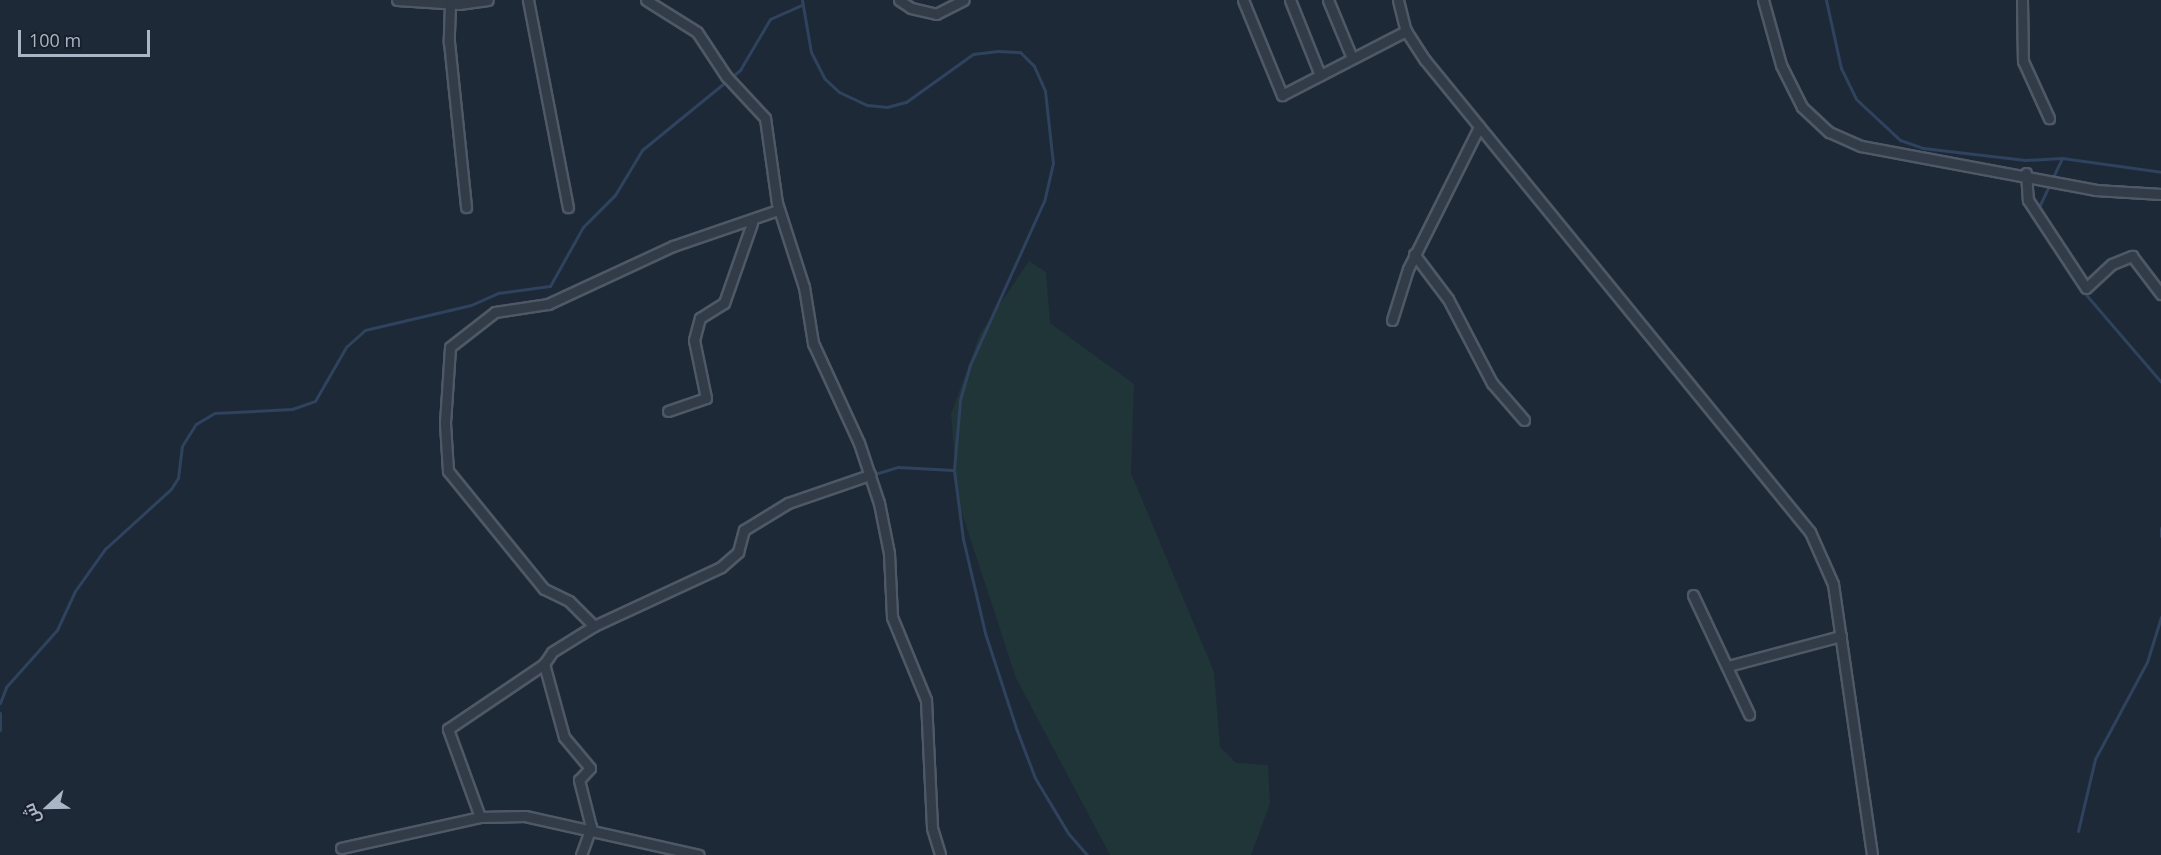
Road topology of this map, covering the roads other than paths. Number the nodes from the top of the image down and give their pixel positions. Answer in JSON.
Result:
{"nodes":[{"id":1,"x":397,"y":0,"type":"edge"},
{"id":2,"x":488,"y":0,"type":"edge"},
{"id":3,"x":528,"y":0,"type":"edge"},
{"id":4,"x":646,"y":0,"type":"edge"},
{"id":5,"x":899,"y":0,"type":"edge"},
{"id":6,"x":964,"y":0,"type":"edge"},
{"id":7,"x":1242,"y":0,"type":"edge"},
{"id":8,"x":1290,"y":0,"type":"edge"},
{"id":9,"x":1328,"y":0,"type":"edge"},
{"id":10,"x":1398,"y":0,"type":"edge"},
{"id":11,"x":1763,"y":0,"type":"edge"},
{"id":12,"x":2022,"y":0,"type":"edge"},
{"id":13,"x":450,"y":4,"type":"junction"},
{"id":14,"x":1406,"y":31,"type":"junction"},
{"id":15,"x":1352,"y":58,"type":"junction"},
{"id":16,"x":1320,"y":75,"type":"junction"},
{"id":17,"x":2049,"y":118,"type":"dead end"},
{"id":18,"x":1479,"y":127,"type":"junction"},
{"id":19,"x":2026,"y":173,"type":"junction"},
{"id":20,"x":2161,"y":194,"type":"edge"},
{"id":21,"x":466,"y":207,"type":"dead end"},
{"id":22,"x":568,"y":207,"type":"dead end"},
{"id":23,"x":778,"y":210,"type":"junction"},
{"id":24,"x":752,"y":223,"type":"junction"},
{"id":25,"x":1414,"y":254,"type":"junction"},
{"id":26,"x":2161,"y":294,"type":"edge"},
{"id":27,"x":1392,"y":320,"type":"dead end"},
{"id":28,"x":668,"y":411,"type":"dead end"},
{"id":29,"x":1524,"y":420,"type":"dead end"},
{"id":30,"x":870,"y":475,"type":"junction"},
{"id":31,"x":1693,"y":595,"type":"dead end"},
{"id":32,"x":594,"y":626,"type":"junction"},
{"id":33,"x":1841,"y":636,"type":"junction"},
{"id":34,"x":544,"y":664,"type":"junction"},
{"id":35,"x":1728,"y":666,"type":"junction"},
{"id":36,"x":1749,"y":714,"type":"dead end"},
{"id":37,"x":480,"y":817,"type":"junction"},
{"id":38,"x":591,"y":828,"type":"junction"},
{"id":39,"x":341,"y":848,"type":"dead end"},
{"id":40,"x":581,"y":855,"type":"edge"},
{"id":41,"x":699,"y":855,"type":"edge"},
{"id":42,"x":940,"y":855,"type":"edge"},
{"id":43,"x":1872,"y":855,"type":"edge"}],
"edges":[{"from":1,"to":13,"type":"street"},
{"from":2,"to":13,"type":"street"},
{"from":3,"to":22,"type":"street"},
{"from":4,"to":23,"type":"street"},
{"from":5,"to":6,"type":"street"},
{"from":7,"to":16,"type":"street"},
{"from":8,"to":16,"type":"street"},
{"from":9,"to":15,"type":"street"},
{"from":10,"to":14,"type":"street"},
{"from":11,"to":19,"type":"street"},
{"from":12,"to":17,"type":"street"},
{"from":13,"to":21,"type":"street"},
{"from":14,"to":15,"type":"street"},
{"from":14,"to":18,"type":"street"},
{"from":15,"to":16,"type":"street"},
{"from":18,"to":25,"type":"street"},
{"from":18,"to":33,"type":"street"},
{"from":19,"to":20,"type":"street"},
{"from":19,"to":26,"type":"street"},
{"from":23,"to":24,"type":"street"},
{"from":23,"to":30,"type":"street"},
{"from":24,"to":28,"type":"street"},
{"from":24,"to":32,"type":"street"},
{"from":25,"to":27,"type":"street"},
{"from":25,"to":29,"type":"street"},
{"from":30,"to":32,"type":"street"},
{"from":30,"to":42,"type":"street"},
{"from":31,"to":35,"type":"street"},
{"from":32,"to":34,"type":"street"},
{"from":33,"to":35,"type":"street"},
{"from":33,"to":43,"type":"street"},
{"from":34,"to":37,"type":"street"},
{"from":34,"to":38,"type":"street"},
{"from":35,"to":36,"type":"street"},
{"from":37,"to":38,"type":"street"},
{"from":37,"to":39,"type":"street"},
{"from":38,"to":40,"type":"street"},
{"from":38,"to":41,"type":"street"}]}
